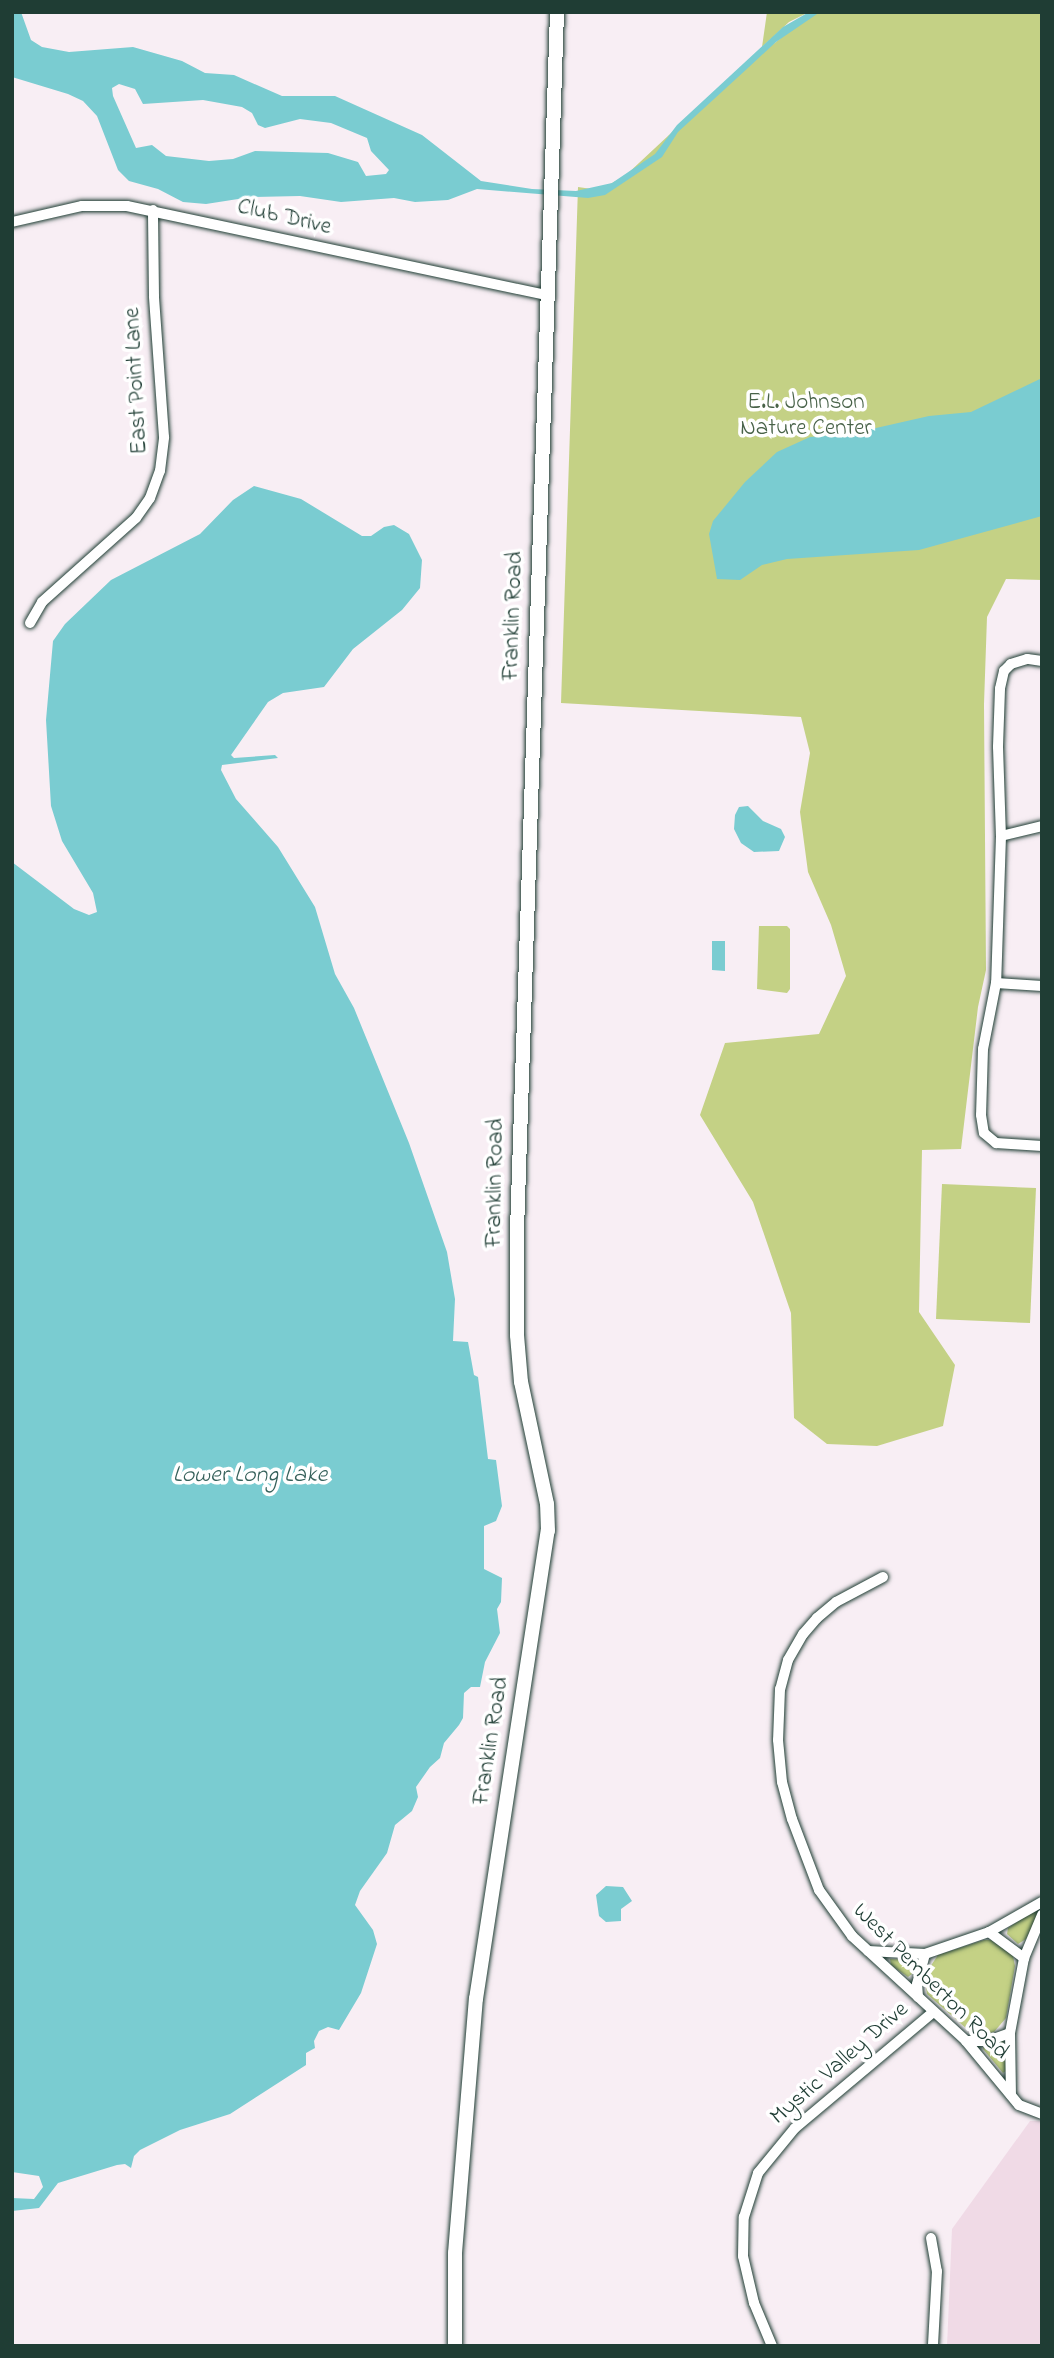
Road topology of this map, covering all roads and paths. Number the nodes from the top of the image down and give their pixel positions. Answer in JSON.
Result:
{"nodes":[{"id":1,"x":557,"y":12,"type":"edge"},
{"id":2,"x":153,"y":210,"type":"junction"},
{"id":3,"x":12,"y":222,"type":"edge"},
{"id":4,"x":547,"y":295,"type":"junction"},
{"id":5,"x":30,"y":623,"type":"dead end"},
{"id":6,"x":1042,"y":662,"type":"edge"},
{"id":7,"x":1042,"y":827,"type":"edge"},
{"id":8,"x":1001,"y":836,"type":"junction"},
{"id":9,"x":996,"y":983,"type":"junction"},
{"id":10,"x":1042,"y":986,"type":"edge"},
{"id":11,"x":1042,"y":1146,"type":"edge"},
{"id":12,"x":883,"y":1577,"type":"dead end"},
{"id":13,"x":1042,"y":1902,"type":"edge"},
{"id":14,"x":1042,"y":1915,"type":"edge"},
{"id":15,"x":989,"y":1932,"type":"junction"},
{"id":16,"x":868,"y":1951,"type":"junction"},
{"id":17,"x":925,"y":1954,"type":"junction"},
{"id":18,"x":1024,"y":1958,"type":"junction"},
{"id":19,"x":918,"y":1997,"type":"junction"},
{"id":20,"x":933,"y":2012,"type":"junction"},
{"id":21,"x":1010,"y":2033,"type":"junction"},
{"id":22,"x":966,"y":2041,"type":"junction"},
{"id":23,"x":1011,"y":2095,"type":"junction"},
{"id":24,"x":1042,"y":2114,"type":"edge"},
{"id":25,"x":931,"y":2238,"type":"dead end"},
{"id":26,"x":455,"y":2346,"type":"edge"},
{"id":27,"x":772,"y":2346,"type":"edge"},
{"id":28,"x":933,"y":2346,"type":"edge"}],
"edges":[{"from":1,"to":4,"type":"street","name":"Franklin Road"},
{"from":2,"to":3,"type":"street","name":"Club Drive"},
{"from":2,"to":4,"type":"street","name":"Club Drive"},
{"from":2,"to":5,"type":"street","name":"East Point Lane"},
{"from":4,"to":26,"type":"street","name":"Franklin Road"},
{"from":6,"to":8,"type":"street"},
{"from":7,"to":8,"type":"street"},
{"from":8,"to":9,"type":"street"},
{"from":9,"to":10,"type":"street"},
{"from":9,"to":11,"type":"street"},
{"from":12,"to":16,"type":"street","name":"West Pemberton Road"},
{"from":13,"to":15,"type":"street"},
{"from":14,"to":18,"type":"street"},
{"from":15,"to":17,"type":"street"},
{"from":15,"to":18,"type":"street"},
{"from":16,"to":17,"type":"street"},
{"from":16,"to":19,"type":"street","name":"West Pemberton Road"},
{"from":17,"to":19,"type":"street","name":"Mystic Valley Drive"},
{"from":18,"to":21,"type":"street"},
{"from":19,"to":20,"type":"street","name":"West Pemberton Road"},
{"from":20,"to":22,"type":"street","name":"West Pemberton Road"},
{"from":20,"to":27,"type":"street","name":"Mystic Valley Drive"},
{"from":21,"to":22,"type":"street"},
{"from":21,"to":23,"type":"street"},
{"from":22,"to":23,"type":"street","name":"West Pemberton Road"},
{"from":23,"to":24,"type":"street","name":"West Pemberton Road"},
{"from":25,"to":28,"type":"street"}]}
